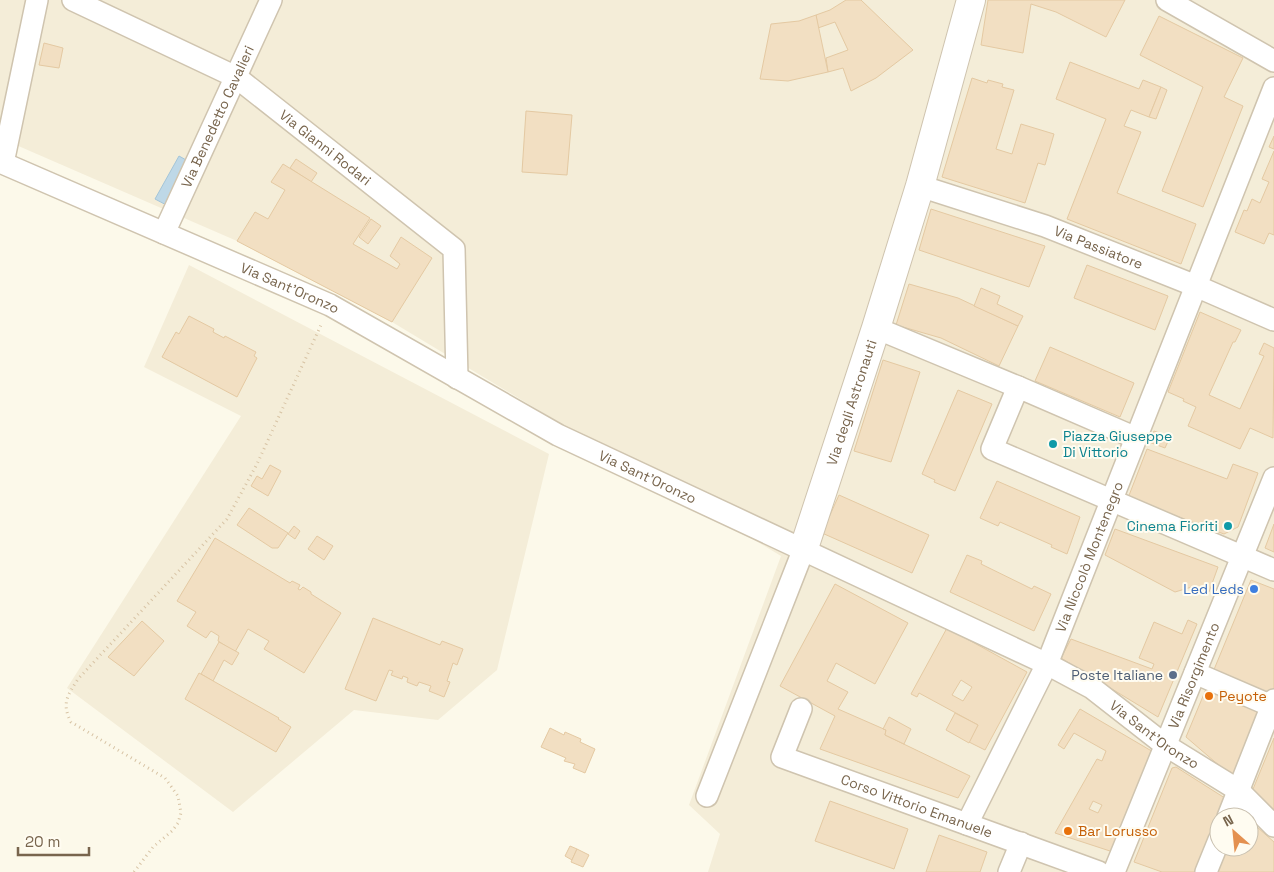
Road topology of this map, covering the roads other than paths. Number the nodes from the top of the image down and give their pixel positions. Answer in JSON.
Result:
{"nodes":[{"id":1,"x":37,"y":0,"type":"edge"},
{"id":2,"x":72,"y":0,"type":"edge"},
{"id":3,"x":271,"y":0,"type":"edge"},
{"id":4,"x":971,"y":0,"type":"edge"},
{"id":5,"x":1167,"y":0,"type":"edge"},
{"id":6,"x":1274,"y":60,"type":"edge"},
{"id":7,"x":236,"y":77,"type":"junction"},
{"id":8,"x":1274,"y":88,"type":"edge"},
{"id":9,"x":2,"y":162,"type":"edge"},
{"id":10,"x":920,"y":186,"type":"junction"},
{"id":11,"x":164,"y":233,"type":"junction"},
{"id":12,"x":1196,"y":286,"type":"junction"},
{"id":13,"x":1274,"y":320,"type":"edge"},
{"id":14,"x":876,"y":328,"type":"junction"},
{"id":15,"x":457,"y":378,"type":"junction"},
{"id":16,"x":1018,"y":387,"type":"junction"},
{"id":17,"x":1136,"y":438,"type":"junction"},
{"id":18,"x":1274,"y":478,"type":"edge"},
{"id":19,"x":1112,"y":501,"type":"junction"},
{"id":20,"x":803,"y":551,"type":"junction"},
{"id":21,"x":1242,"y":557,"type":"junction"},
{"id":22,"x":1274,"y":570,"type":"edge"},
{"id":23,"x":1047,"y":664,"type":"junction"},
{"id":24,"x":1195,"y":673,"type":"junction"},
{"id":25,"x":1273,"y":704,"type":"edge"},
{"id":26,"x":801,"y":709,"type":"dead end"},
{"id":27,"x":1165,"y":745,"type":"junction"},
{"id":28,"x":1238,"y":790,"type":"junction"},
{"id":29,"x":707,"y":796,"type":"dead end"},
{"id":30,"x":1232,"y":807,"type":"edge"},
{"id":31,"x":967,"y":824,"type":"junction"},
{"id":32,"x":1274,"y":826,"type":"edge"},
{"id":33,"x":1021,"y":843,"type":"junction"},
{"id":34,"x":1212,"y":857,"type":"edge"},
{"id":35,"x":1009,"y":872,"type":"edge"},
{"id":36,"x":1099,"y":872,"type":"edge"},
{"id":37,"x":1114,"y":872,"type":"edge"},
{"id":38,"x":1206,"y":872,"type":"edge"}],
"edges":[{"from":1,"to":9,"type":"street"},
{"from":2,"to":7,"type":"street","name":"Via Gianni Rodari"},
{"from":3,"to":7,"type":"street","name":"Via Benedetto Cavalieri"},
{"from":4,"to":10,"type":"street","name":"Via degli Astronauti"},
{"from":5,"to":6,"type":"street"},
{"from":7,"to":11,"type":"street","name":"Via Benedetto Cavalieri"},
{"from":7,"to":15,"type":"street","name":"Via Gianni Rodari"},
{"from":8,"to":12,"type":"street","name":"Via Niccolò Montenegro"},
{"from":9,"to":11,"type":"street","name":"Via Sant'Oronzo"},
{"from":10,"to":12,"type":"street","name":"Via Passiatore"},
{"from":10,"to":14,"type":"street","name":"Via degli Astronauti"},
{"from":11,"to":15,"type":"street","name":"Via Sant'Oronzo"},
{"from":12,"to":13,"type":"street","name":"Via Passiatore"},
{"from":12,"to":17,"type":"street","name":"Via Niccolò Montenegro"},
{"from":14,"to":16,"type":"street"},
{"from":14,"to":20,"type":"street","name":"Via degli Astronauti"},
{"from":15,"to":20,"type":"street","name":"Via Sant'Oronzo"},
{"from":16,"to":17,"type":"street"},
{"from":16,"to":19,"type":"street"},
{"from":17,"to":19,"type":"street","name":"Via Niccolò Montenegro"},
{"from":18,"to":21,"type":"street","name":"Via Risorgimento"},
{"from":19,"to":21,"type":"street"},
{"from":19,"to":23,"type":"street","name":"Via Niccolò Montenegro"},
{"from":20,"to":23,"type":"street","name":"Via Sant'Oronzo"},
{"from":20,"to":29,"type":"street","name":"Via degli Astronauti"},
{"from":21,"to":22,"type":"street"},
{"from":21,"to":24,"type":"street","name":"Via Risorgimento"},
{"from":23,"to":27,"type":"street","name":"Via Sant'Oronzo"},
{"from":23,"to":31,"type":"street","name":"Via Niccolò Montenegro"},
{"from":24,"to":25,"type":"street"},
{"from":24,"to":27,"type":"street","name":"Via Risorgimento"},
{"from":25,"to":28,"type":"street"},
{"from":26,"to":31,"type":"street","name":"Corso Vittorio Emanuele"},
{"from":27,"to":28,"type":"street","name":"Via Sant'Oronzo"},
{"from":27,"to":37,"type":"street","name":"Via Risorgimento"},
{"from":28,"to":30,"type":"street"},
{"from":28,"to":32,"type":"street","name":"Via Sant'Oronzo"},
{"from":31,"to":33,"type":"street","name":"Corso Vittorio Emanuele"},
{"from":33,"to":35,"type":"street"},
{"from":33,"to":36,"type":"street","name":"Corso Vittorio Emanuele"},
{"from":34,"to":38,"type":"street"}]}
